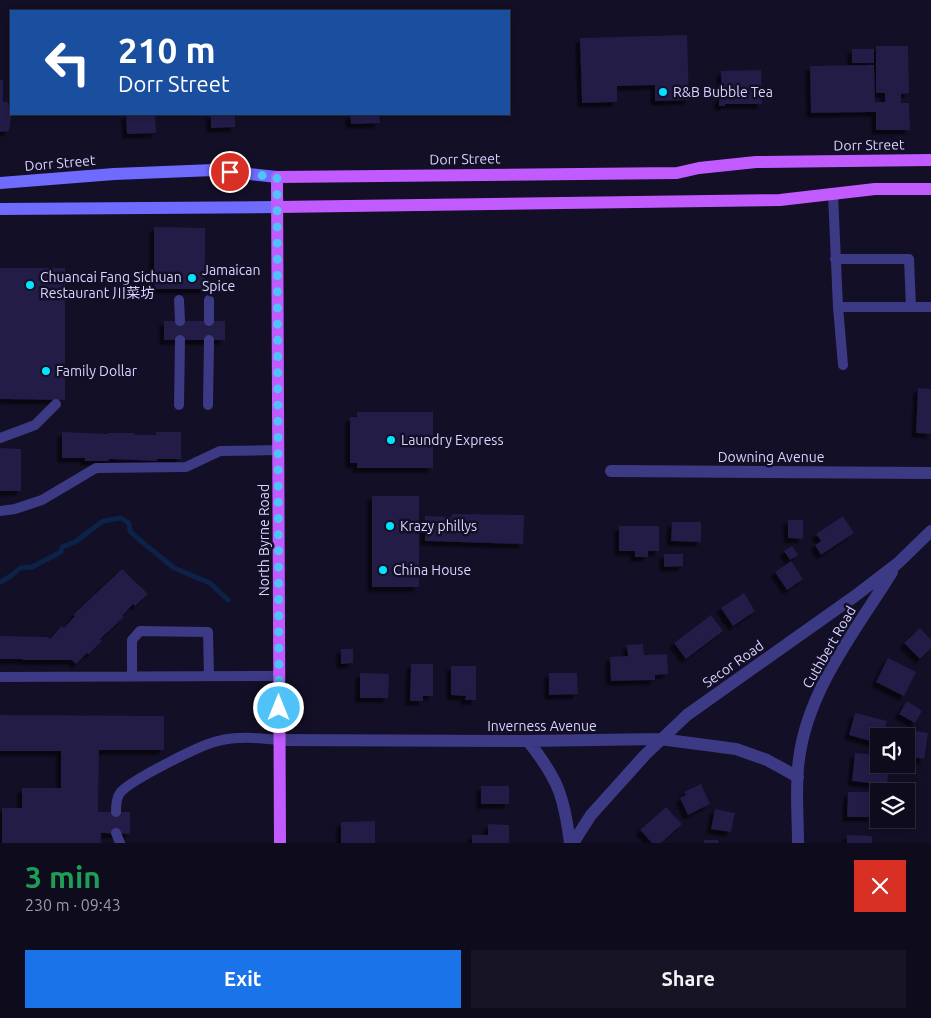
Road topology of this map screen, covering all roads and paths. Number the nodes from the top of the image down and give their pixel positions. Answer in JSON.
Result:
{"nodes":[{"id":1,"x":931,"y":160,"type":"edge"},
{"id":2,"x":277,"y":177,"type":"junction"},
{"id":3,"x":0,"y":183,"type":"edge"},
{"id":4,"x":931,"y":189,"type":"edge"},
{"id":5,"x":833,"y":194,"type":"junction"},
{"id":6,"x":277,"y":207,"type":"junction"},
{"id":7,"x":0,"y":209,"type":"edge"},
{"id":8,"x":835,"y":259,"type":"junction"},
{"id":9,"x":179,"y":300,"type":"dead end"},
{"id":10,"x":210,"y":300,"type":"dead end"},
{"id":11,"x":838,"y":307,"type":"junction"},
{"id":12,"x":911,"y":307,"type":"junction"},
{"id":13,"x":931,"y":307,"type":"edge"},
{"id":14,"x":180,"y":321,"type":"dead end"},
{"id":15,"x":209,"y":321,"type":"dead end"},
{"id":16,"x":180,"y":340,"type":"dead end"},
{"id":17,"x":209,"y":340,"type":"dead end"},
{"id":18,"x":843,"y":365,"type":"dead end"},
{"id":19,"x":56,"y":404,"type":"dead end"},
{"id":20,"x":179,"y":405,"type":"dead end"},
{"id":21,"x":208,"y":405,"type":"dead end"},
{"id":22,"x":0,"y":438,"type":"edge"},
{"id":23,"x":278,"y":450,"type":"junction"},
{"id":24,"x":611,"y":471,"type":"dead end"},
{"id":25,"x":931,"y":473,"type":"edge"},
{"id":26,"x":0,"y":510,"type":"edge"},
{"id":27,"x":931,"y":531,"type":"edge"},
{"id":28,"x":898,"y":563,"type":"junction"},
{"id":29,"x":132,"y":675,"type":"junction"},
{"id":30,"x":210,"y":676,"type":"junction"},
{"id":31,"x":279,"y":676,"type":"junction"},
{"id":32,"x":0,"y":677,"type":"edge"},
{"id":33,"x":660,"y":739,"type":"junction"},
{"id":34,"x":279,"y":740,"type":"junction"},
{"id":35,"x":528,"y":741,"type":"junction"},
{"id":36,"x":798,"y":777,"type":"junction"},
{"id":37,"x":116,"y":812,"type":"dead end"},
{"id":38,"x":116,"y":832,"type":"dead end"},
{"id":39,"x":120,"y":843,"type":"edge"},
{"id":40,"x":280,"y":843,"type":"edge"},
{"id":41,"x":572,"y":843,"type":"edge"},
{"id":42,"x":798,"y":843,"type":"edge"}],
"edges":[{"from":1,"to":2,"type":"main road","name":"Dorr Street"},
{"from":2,"to":3,"type":"main road","name":"Dorr Street"},
{"from":2,"to":6,"type":"main road","name":"North Byrne Road"},
{"from":4,"to":5,"type":"main road"},
{"from":5,"to":6,"type":"main road"},
{"from":5,"to":8,"type":"lane"},
{"from":6,"to":7,"type":"main road"},
{"from":6,"to":23,"type":"main road","name":"North Byrne Road"},
{"from":8,"to":11,"type":"lane"},
{"from":8,"to":12,"type":"lane"},
{"from":9,"to":14,"type":"lane"},
{"from":10,"to":15,"type":"lane"},
{"from":11,"to":12,"type":"lane"},
{"from":11,"to":18,"type":"lane"},
{"from":12,"to":13,"type":"lane"},
{"from":16,"to":20,"type":"lane"},
{"from":17,"to":21,"type":"lane"},
{"from":19,"to":22,"type":"lane"},
{"from":23,"to":26,"type":"lane"},
{"from":23,"to":31,"type":"main road","name":"North Byrne Road"},
{"from":24,"to":25,"type":"street","name":"Downing Avenue"},
{"from":27,"to":28,"type":"street","name":"Secor Road"},
{"from":28,"to":33,"type":"street","name":"Secor Road"},
{"from":28,"to":36,"type":"street","name":"Cuthbert Road"},
{"from":29,"to":30,"type":"lane"},
{"from":29,"to":30,"type":"lane"},
{"from":29,"to":32,"type":"lane"},
{"from":30,"to":31,"type":"lane"},
{"from":31,"to":34,"type":"main road","name":"North Byrne Road"},
{"from":33,"to":35,"type":"street","name":"Inverness Avenue"},
{"from":33,"to":36,"type":"street","name":"Inverness Avenue"},
{"from":33,"to":41,"type":"street","name":"Secor Road"},
{"from":34,"to":35,"type":"street","name":"Inverness Avenue"},
{"from":34,"to":37,"type":"lane"},
{"from":34,"to":40,"type":"main road","name":"North Byrne Road"},
{"from":35,"to":41,"type":"street","name":"Secor Road"},
{"from":36,"to":42,"type":"street","name":"Cuthbert Road"},
{"from":38,"to":39,"type":"lane"}]}
